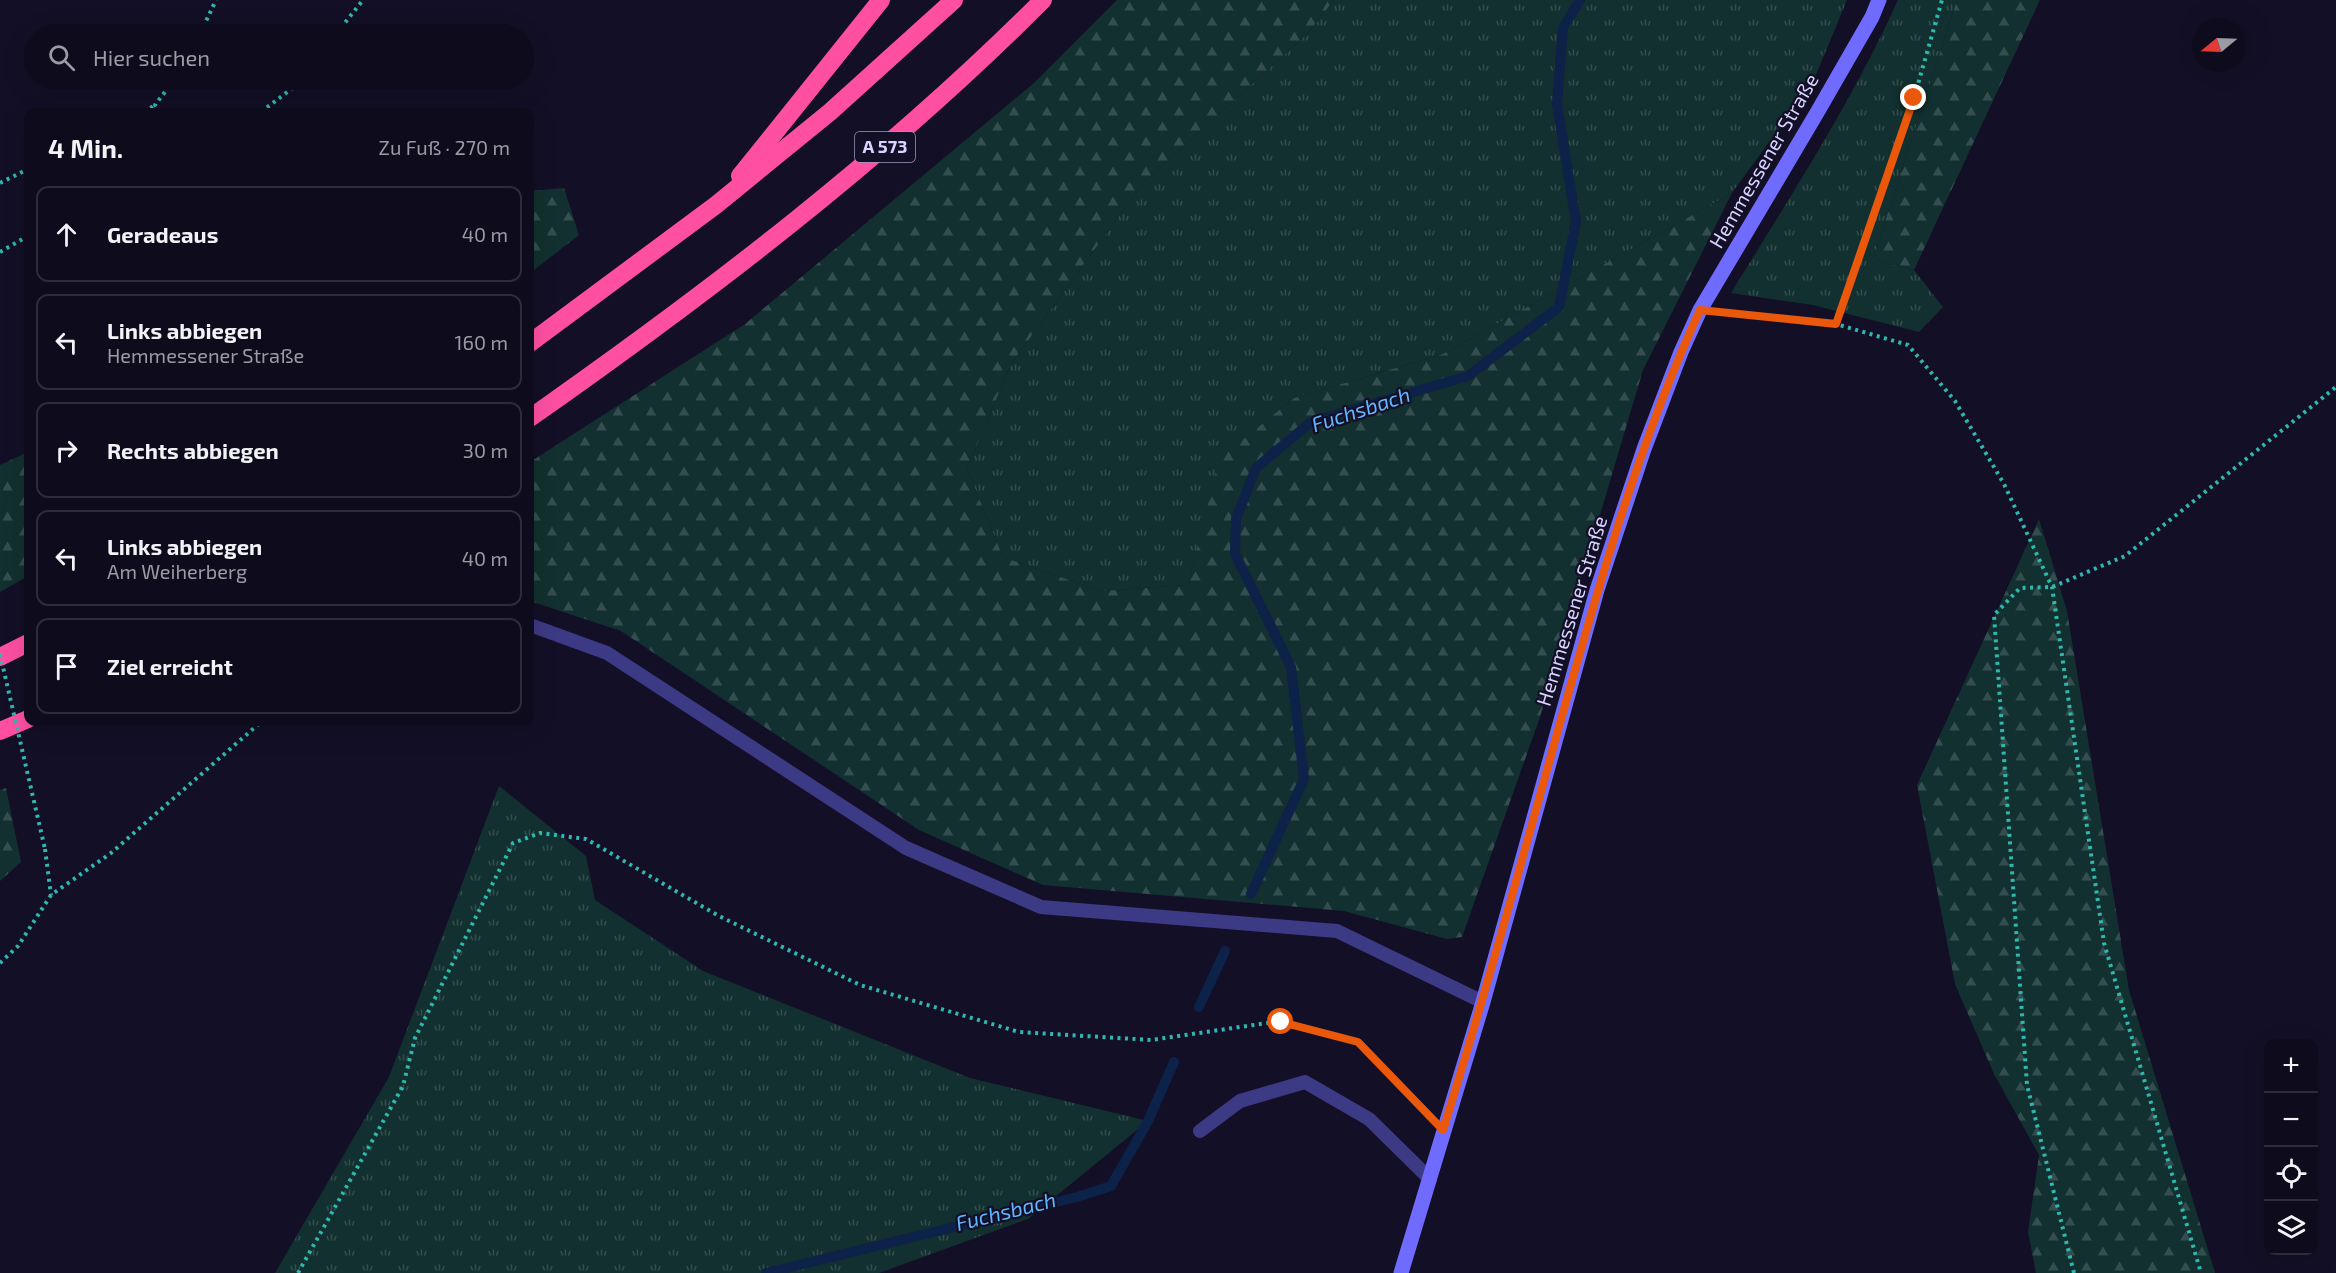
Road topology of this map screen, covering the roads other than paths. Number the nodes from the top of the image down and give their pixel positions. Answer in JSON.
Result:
{"nodes":[{"id":1,"x":881,"y":0,"type":"edge"},
{"id":2,"x":954,"y":0,"type":"edge"},
{"id":3,"x":1043,"y":0,"type":"edge"},
{"id":4,"x":1879,"y":0,"type":"edge"},
{"id":5,"x":716,"y":205,"type":"junction"},
{"id":6,"x":534,"y":340,"type":"edge"},
{"id":7,"x":534,"y":415,"type":"edge"},
{"id":8,"x":534,"y":626,"type":"edge"},
{"id":9,"x":24,"y":645,"type":"edge"},
{"id":10,"x":0,"y":656,"type":"edge"},
{"id":11,"x":24,"y":721,"type":"edge"},
{"id":12,"x":0,"y":731,"type":"edge"},
{"id":13,"x":1483,"y":1002,"type":"junction"},
{"id":14,"x":1200,"y":1131,"type":"dead end"},
{"id":15,"x":1430,"y":1179,"type":"junction"},
{"id":16,"x":1401,"y":1273,"type":"edge"}],
"edges":[{"from":1,"to":5,"type":"highway"},
{"from":2,"to":5,"type":"highway"},
{"from":3,"to":7,"type":"highway","number":"A 573"},
{"from":4,"to":13,"type":"main road","name":"Hemmessener Straße"},
{"from":5,"to":6,"type":"highway"},
{"from":8,"to":13,"type":"lane"},
{"from":9,"to":10,"type":"highway"},
{"from":11,"to":12,"type":"highway"},
{"from":13,"to":15,"type":"main road","name":"Hemmessener Straße"},
{"from":14,"to":15,"type":"lane"},
{"from":15,"to":16,"type":"main road","name":"Hemmessener Straße"}]}
